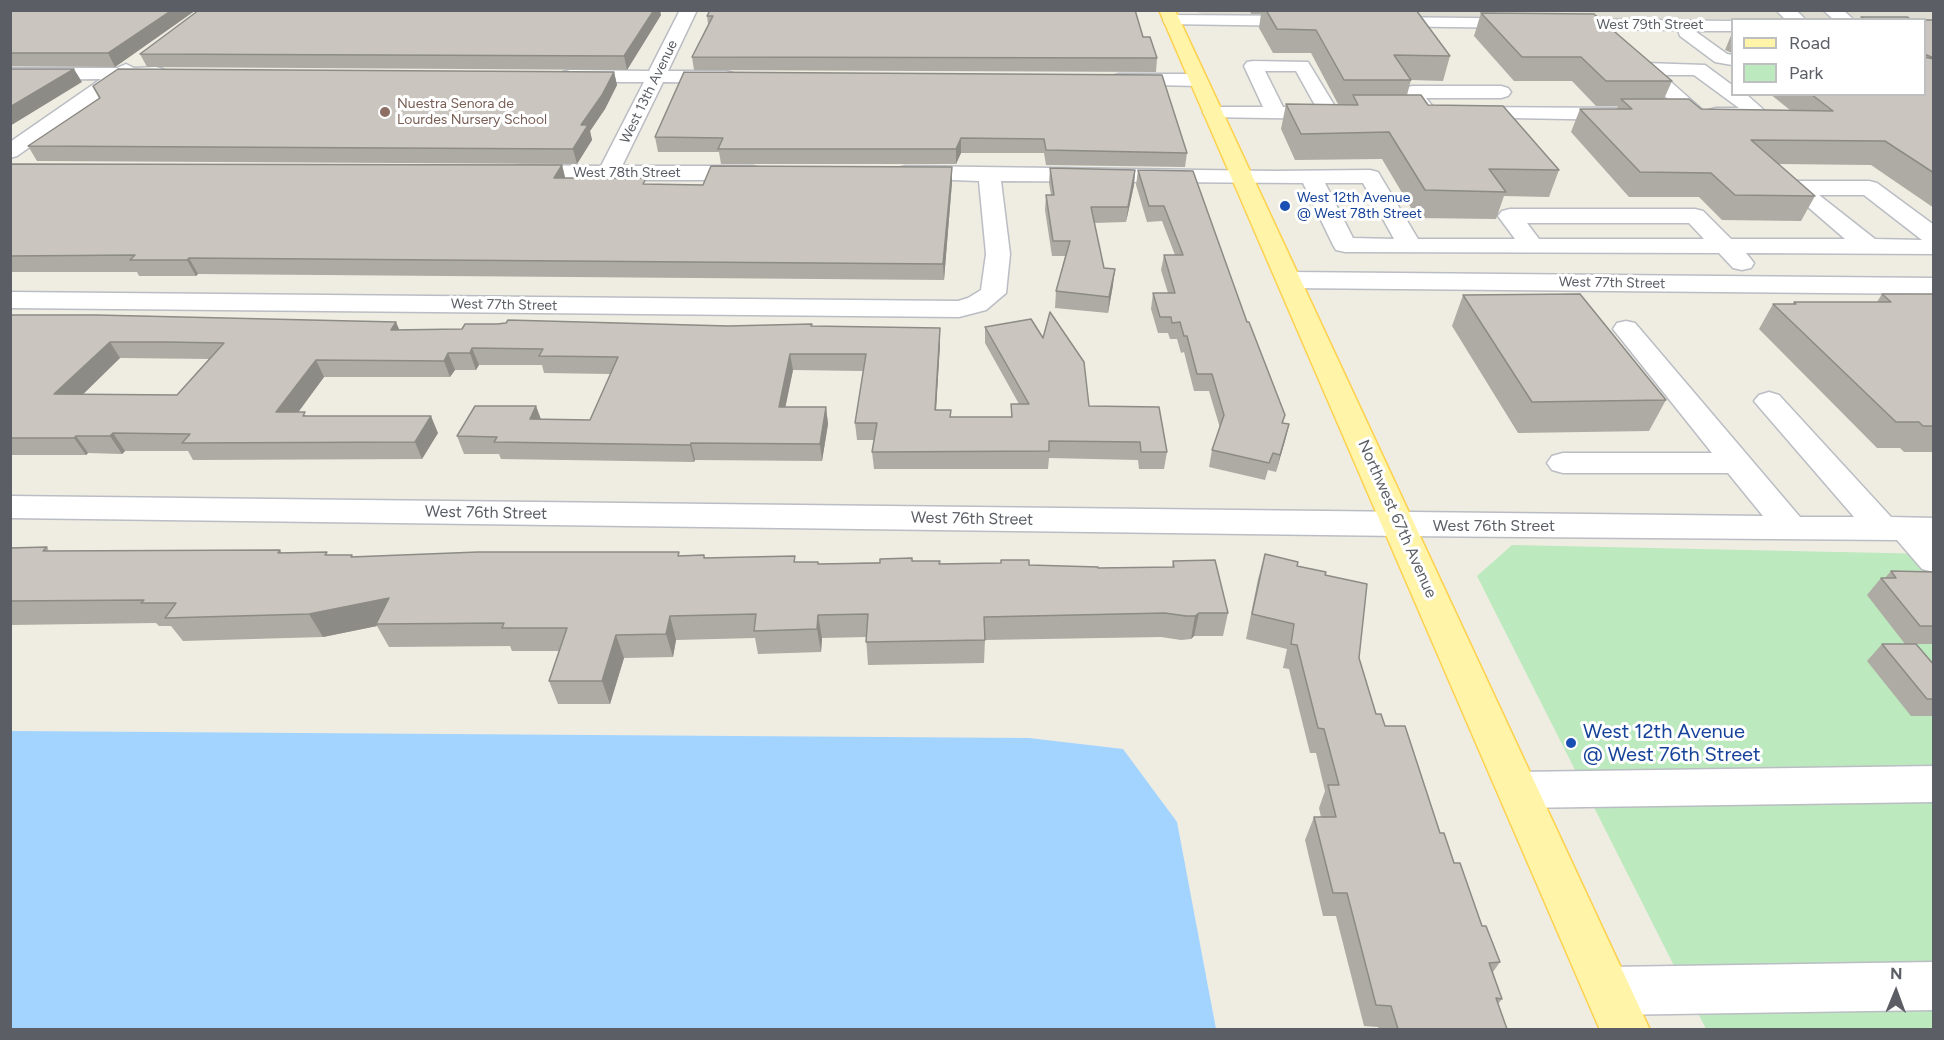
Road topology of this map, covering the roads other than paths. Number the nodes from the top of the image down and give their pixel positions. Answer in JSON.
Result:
{"nodes":[{"id":1,"x":689,"y":10,"type":"edge"},
{"id":2,"x":1529,"y":10,"type":"edge"},
{"id":3,"x":1568,"y":10,"type":"edge"},
{"id":4,"x":1169,"y":15,"type":"edge"},
{"id":5,"x":1323,"y":22,"type":"edge"},
{"id":6,"x":1358,"y":22,"type":"edge"},
{"id":7,"x":1545,"y":24,"type":"junction"},
{"id":8,"x":1585,"y":25,"type":"junction"},
{"id":9,"x":1652,"y":25,"type":"junction"},
{"id":10,"x":1678,"y":25,"type":"junction"},
{"id":11,"x":1731,"y":26,"type":"edge"},
{"id":12,"x":148,"y":54,"type":"edge"},
{"id":13,"x":1731,"y":60,"type":"edge"},
{"id":14,"x":1698,"y":69,"type":"junction"},
{"id":15,"x":121,"y":73,"type":"junction"},
{"id":16,"x":10,"y":74,"type":"edge"},
{"id":17,"x":169,"y":74,"type":"edge"},
{"id":18,"x":549,"y":75,"type":"edge"},
{"id":19,"x":657,"y":76,"type":"junction"},
{"id":20,"x":739,"y":77,"type":"edge"},
{"id":21,"x":1104,"y":80,"type":"edge"},
{"id":22,"x":1198,"y":80,"type":"junction"},
{"id":23,"x":1519,"y":92,"type":"dead end"},
{"id":24,"x":1566,"y":92,"type":"dead end"},
{"id":25,"x":1731,"y":93,"type":"edge"},
{"id":26,"x":1736,"y":96,"type":"edge"},
{"id":27,"x":1213,"y":112,"type":"junction"},
{"id":28,"x":1276,"y":113,"type":"junction"},
{"id":29,"x":1329,"y":113,"type":"junction"},
{"id":30,"x":1352,"y":113,"type":"edge"},
{"id":31,"x":1406,"y":113,"type":"edge"},
{"id":32,"x":1428,"y":113,"type":"junction"},
{"id":33,"x":1588,"y":114,"type":"junction"},
{"id":34,"x":1642,"y":114,"type":"edge"},
{"id":35,"x":1665,"y":114,"type":"edge"},
{"id":36,"x":1698,"y":114,"type":"junction"},
{"id":37,"x":14,"y":163,"type":"edge"},
{"id":38,"x":501,"y":172,"type":"edge"},
{"id":39,"x":608,"y":173,"type":"junction"},
{"id":40,"x":775,"y":173,"type":"edge"},
{"id":41,"x":882,"y":173,"type":"edge"},
{"id":42,"x":989,"y":173,"type":"junction"},
{"id":43,"x":1311,"y":176,"type":"junction"},
{"id":44,"x":1243,"y":177,"type":"junction"},
{"id":45,"x":1934,"y":237,"type":"edge"},
{"id":46,"x":1410,"y":246,"type":"junction"},
{"id":47,"x":1532,"y":246,"type":"junction"},
{"id":48,"x":1725,"y":246,"type":"junction"},
{"id":49,"x":1869,"y":247,"type":"junction"},
{"id":50,"x":1934,"y":247,"type":"edge"},
{"id":51,"x":1290,"y":280,"type":"junction"},
{"id":52,"x":1934,"y":286,"type":"edge"},
{"id":53,"x":1760,"y":292,"type":"junction"},
{"id":54,"x":10,"y":300,"type":"edge"},
{"id":55,"x":1626,"y":328,"type":"dead end"},
{"id":56,"x":1769,"y":401,"type":"dead end"},
{"id":57,"x":1563,"y":463,"type":"dead end"},
{"id":58,"x":1738,"y":464,"type":"junction"},
{"id":59,"x":10,"y":507,"type":"edge"},
{"id":60,"x":1400,"y":525,"type":"junction"},
{"id":61,"x":1791,"y":528,"type":"junction"},
{"id":62,"x":1908,"y":529,"type":"edge"},
{"id":63,"x":1934,"y":560,"type":"edge"},
{"id":64,"x":1934,"y":784,"type":"edge"},
{"id":65,"x":1518,"y":790,"type":"junction"},
{"id":66,"x":1934,"y":986,"type":"edge"},
{"id":67,"x":1616,"y":1010,"type":"edge"}],
"edges":[{"from":1,"to":19,"type":"street","name":"West 13th Avenue"},
{"from":2,"to":7,"type":"street"},
{"from":3,"to":8,"type":"street"},
{"from":4,"to":5,"type":"street"},
{"from":4,"to":22,"type":"main road","name":"Northwest 67th Avenue"},
{"from":6,"to":7,"type":"street","name":"West 79th Street"},
{"from":7,"to":8,"type":"street","name":"West 79th Street"},
{"from":8,"to":9,"type":"street","name":"West 79th Street"},
{"from":9,"to":10,"type":"street","name":"West 79th Street"},
{"from":9,"to":14,"type":"street"},
{"from":10,"to":11,"type":"street","name":"West 79th Street"},
{"from":10,"to":13,"type":"street"},
{"from":12,"to":15,"type":"street"},
{"from":14,"to":25,"type":"street"},
{"from":14,"to":36,"type":"street"},
{"from":15,"to":16,"type":"street"},
{"from":15,"to":17,"type":"street"},
{"from":15,"to":37,"type":"street"},
{"from":18,"to":19,"type":"street"},
{"from":19,"to":20,"type":"street"},
{"from":19,"to":39,"type":"street","name":"West 13th Avenue"},
{"from":21,"to":22,"type":"street"},
{"from":22,"to":27,"type":"main road","name":"Northwest 67th Avenue"},
{"from":23,"to":32,"type":"street"},
{"from":24,"to":33,"type":"street"},
{"from":26,"to":36,"type":"street"},
{"from":27,"to":28,"type":"street"},
{"from":27,"to":44,"type":"main road","name":"Northwest 67th Avenue"},
{"from":28,"to":29,"type":"street"},
{"from":28,"to":29,"type":"street"},
{"from":29,"to":30,"type":"street"},
{"from":31,"to":32,"type":"street"},
{"from":32,"to":33,"type":"street"},
{"from":33,"to":34,"type":"street"},
{"from":35,"to":36,"type":"street"},
{"from":38,"to":39,"type":"street","name":"West 78th Street"},
{"from":39,"to":40,"type":"street","name":"West 78th Street"},
{"from":41,"to":42,"type":"street"},
{"from":42,"to":44,"type":"street"},
{"from":42,"to":54,"type":"street","name":"West 77th Street"},
{"from":43,"to":44,"type":"street"},
{"from":43,"to":46,"type":"street"},
{"from":43,"to":46,"type":"street"},
{"from":44,"to":51,"type":"main road","name":"Northwest 67th Avenue"},
{"from":45,"to":49,"type":"street"},
{"from":46,"to":47,"type":"street"},
{"from":47,"to":48,"type":"street"},
{"from":47,"to":48,"type":"street"},
{"from":48,"to":49,"type":"street"},
{"from":48,"to":53,"type":"street"},
{"from":49,"to":50,"type":"street"},
{"from":51,"to":53,"type":"street","name":"West 77th Street"},
{"from":51,"to":60,"type":"main road","name":"Northwest 67th Avenue"},
{"from":52,"to":53,"type":"street","name":"West 77th Street"},
{"from":55,"to":58,"type":"street"},
{"from":56,"to":62,"type":"street"},
{"from":57,"to":58,"type":"street"},
{"from":58,"to":61,"type":"street"},
{"from":59,"to":60,"type":"street","name":"West 76th Street"},
{"from":60,"to":61,"type":"street","name":"West 76th Street"},
{"from":60,"to":65,"type":"main road","name":"Northwest 67th Avenue"},
{"from":61,"to":62,"type":"street","name":"West 76th Street"},
{"from":62,"to":63,"type":"street"},
{"from":64,"to":65,"type":"street"},
{"from":65,"to":67,"type":"main road","name":"Northwest 67th Avenue"},
{"from":66,"to":67,"type":"street"}]}
